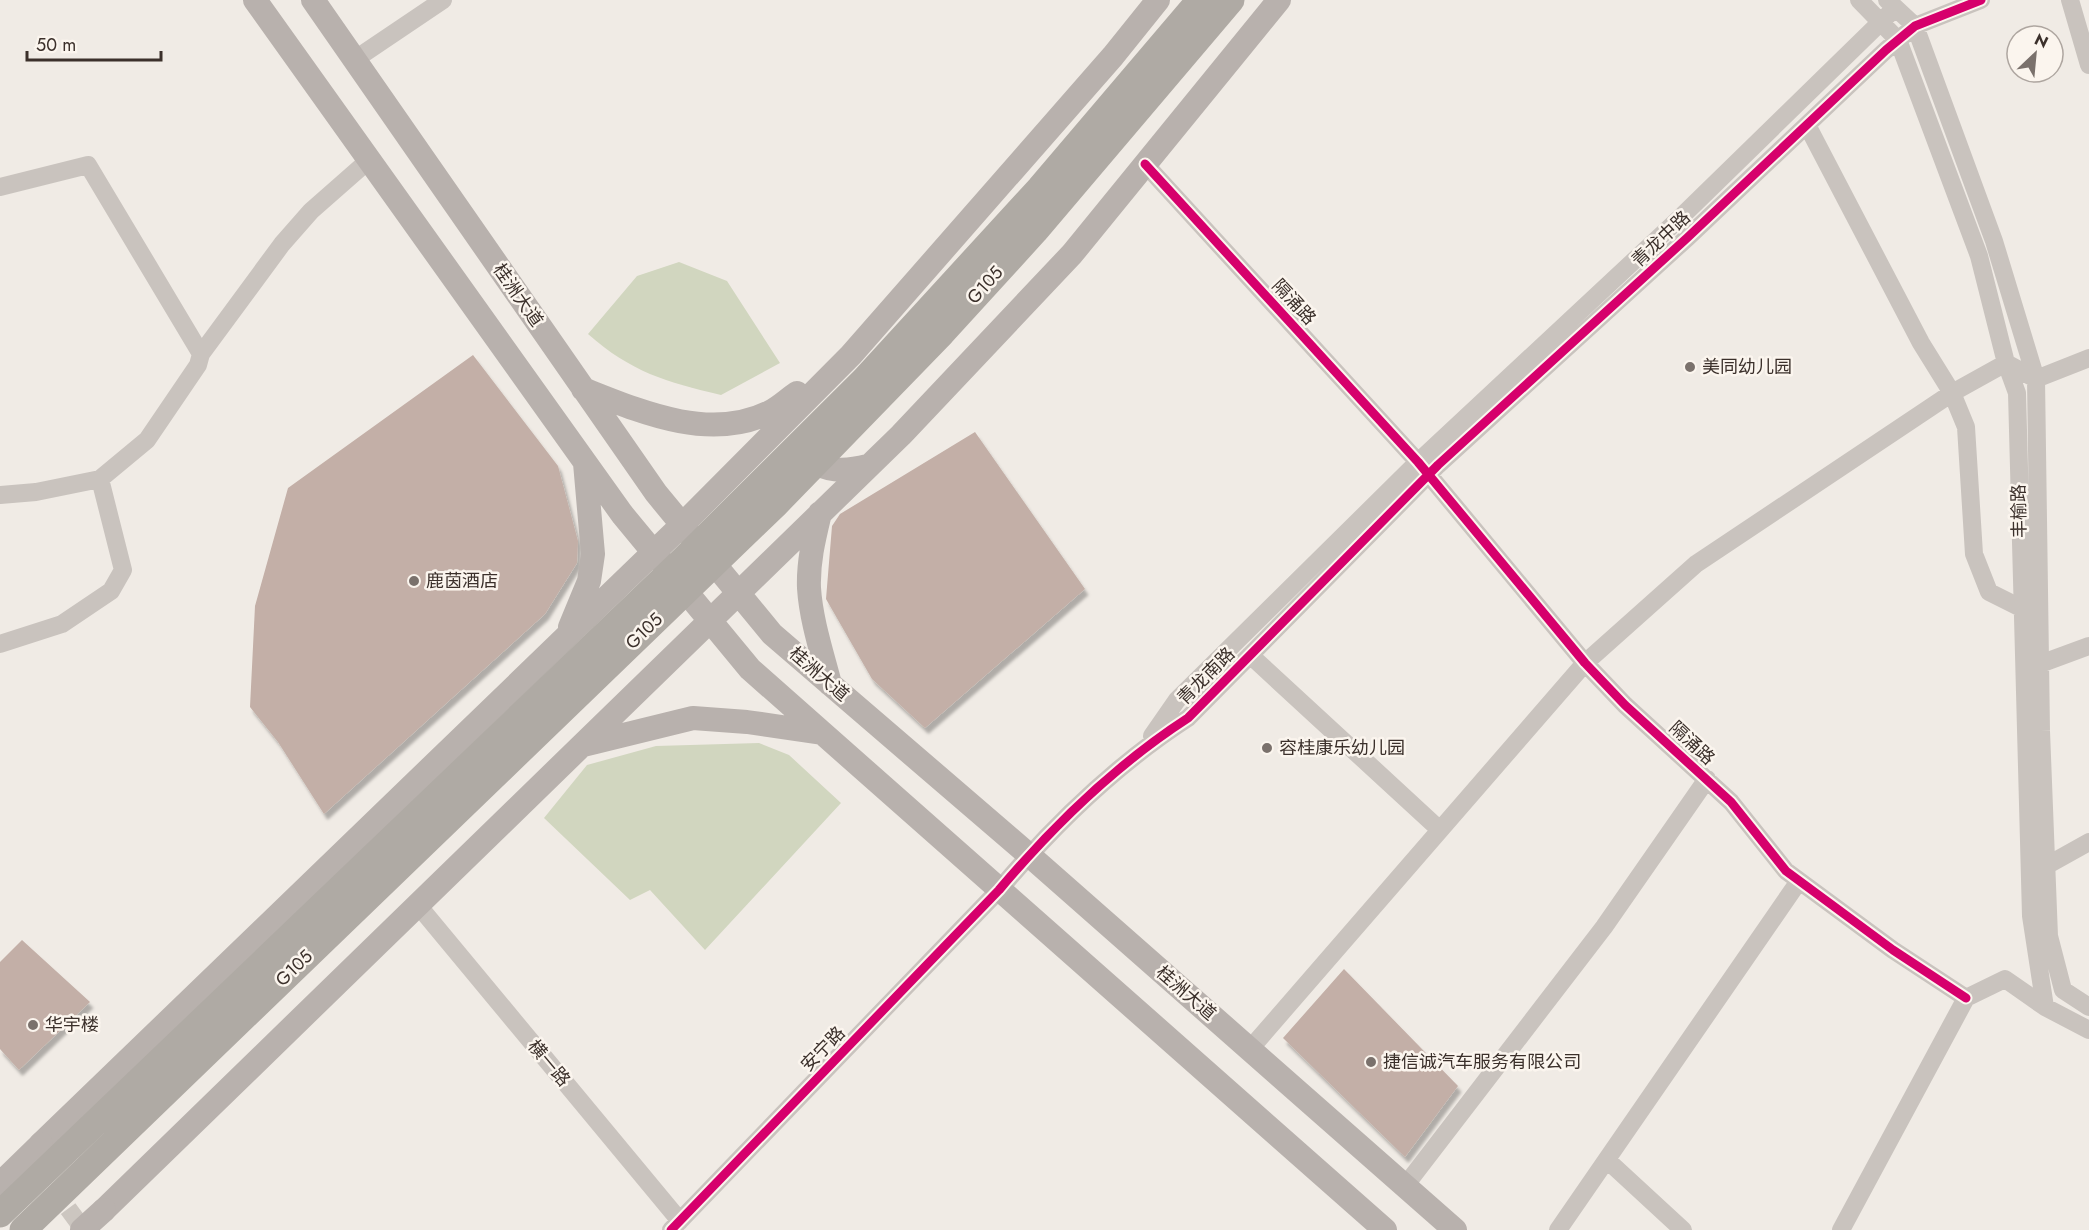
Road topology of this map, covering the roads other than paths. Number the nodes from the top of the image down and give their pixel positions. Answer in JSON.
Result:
{"nodes":[{"id":1,"x":255,"y":0,"type":"edge"},
{"id":2,"x":312,"y":0,"type":"edge"},
{"id":3,"x":443,"y":0,"type":"edge"},
{"id":4,"x":1158,"y":0,"type":"edge"},
{"id":5,"x":1200,"y":0,"type":"edge"},
{"id":6,"x":1231,"y":0,"type":"edge"},
{"id":7,"x":1279,"y":0,"type":"edge"},
{"id":8,"x":1859,"y":0,"type":"edge"},
{"id":9,"x":1981,"y":0,"type":"edge"},
{"id":10,"x":2070,"y":0,"type":"edge"},
{"id":11,"x":1892,"y":4,"type":"edge"},
{"id":12,"x":1880,"y":20,"type":"junction"},
{"id":13,"x":1915,"y":26,"type":"junction"},
{"id":14,"x":1898,"y":40,"type":"junction"},
{"id":15,"x":354,"y":60,"type":"junction"},
{"id":16,"x":2089,"y":65,"type":"edge"},
{"id":17,"x":1807,"y":125,"type":"junction"},
{"id":18,"x":369,"y":160,"type":"junction"},
{"id":19,"x":1145,"y":164,"type":"junction"},
{"id":20,"x":0,"y":187,"type":"edge"},
{"id":21,"x":201,"y":354,"type":"junction"},
{"id":22,"x":850,"y":356,"type":"junction"},
{"id":23,"x":2089,"y":358,"type":"edge"},
{"id":24,"x":2006,"y":363,"type":"junction"},
{"id":25,"x":2036,"y":379,"type":"junction"},
{"id":26,"x":583,"y":389,"type":"junction"},
{"id":27,"x":1952,"y":393,"type":"junction"},
{"id":28,"x":797,"y":409,"type":"junction"},
{"id":29,"x":585,"y":463,"type":"junction"},
{"id":30,"x":868,"y":466,"type":"junction"},
{"id":31,"x":1423,"y":469,"type":"junction"},
{"id":32,"x":100,"y":479,"type":"junction"},
{"id":33,"x":0,"y":495,"type":"edge"},
{"id":34,"x":820,"y":513,"type":"junction"},
{"id":35,"x":682,"y":525,"type":"junction"},
{"id":36,"x":655,"y":551,"type":"junction"},
{"id":37,"x":738,"y":593,"type":"junction"},
{"id":38,"x":2021,"y":608,"type":"junction"},
{"id":39,"x":709,"y":619,"type":"junction"},
{"id":40,"x":563,"y":640,"type":"junction"},
{"id":41,"x":0,"y":644,"type":"edge"},
{"id":42,"x":2089,"y":646,"type":"edge"},
{"id":43,"x":1250,"y":655,"type":"junction"},
{"id":44,"x":1585,"y":663,"type":"junction"},
{"id":45,"x":2040,"y":664,"type":"junction"},
{"id":46,"x":830,"y":684,"type":"junction"},
{"id":47,"x":629,"y":698,"type":"junction"},
{"id":48,"x":822,"y":733,"type":"junction"},
{"id":49,"x":580,"y":745,"type":"junction"},
{"id":50,"x":1146,"y":745,"type":"junction"},
{"id":51,"x":1707,"y":779,"type":"junction"},
{"id":52,"x":1440,"y":831,"type":"junction"},
{"id":53,"x":2089,"y":842,"type":"edge"},
{"id":54,"x":1029,"y":855,"type":"junction"},
{"id":55,"x":2046,"y":866,"type":"junction"},
{"id":56,"x":1799,"y":881,"type":"junction"},
{"id":57,"x":999,"y":890,"type":"junction"},
{"id":58,"x":417,"y":904,"type":"junction"},
{"id":59,"x":1966,"y":998,"type":"junction"},
{"id":60,"x":2045,"y":1007,"type":"junction"},
{"id":61,"x":2089,"y":1007,"type":"edge"},
{"id":62,"x":2089,"y":1029,"type":"edge"},
{"id":63,"x":1250,"y":1049,"type":"junction"},
{"id":64,"x":1607,"y":1160,"type":"junction"},
{"id":65,"x":0,"y":1184,"type":"edge"},
{"id":66,"x":1405,"y":1186,"type":"junction"},
{"id":67,"x":0,"y":1214,"type":"edge"},
{"id":68,"x":676,"y":1226,"type":"edge"},
{"id":69,"x":23,"y":1230,"type":"edge"},
{"id":70,"x":82,"y":1230,"type":"edge"},
{"id":71,"x":1385,"y":1230,"type":"edge"},
{"id":72,"x":1455,"y":1230,"type":"edge"},
{"id":73,"x":1558,"y":1230,"type":"edge"},
{"id":74,"x":1683,"y":1230,"type":"edge"},
{"id":75,"x":1841,"y":1230,"type":"edge"}],
"edges":[{"from":1,"to":18,"type":"main road"},
{"from":2,"to":15,"type":"main road","name":"桂洲大道"},
{"from":3,"to":15,"type":"street"},
{"from":4,"to":22,"type":"main road"},
{"from":5,"to":67,"type":"highway","number":"G105","bridge":true},
{"from":6,"to":69,"type":"highway","name":"G105","number":"G105","bridge":true},
{"from":7,"to":19,"type":"main road"},
{"from":8,"to":12,"type":"street","name":"丰榆路"},
{"from":9,"to":13,"type":"street","name":"青龙中路"},
{"from":10,"to":16,"type":"street"},
{"from":11,"to":12,"type":"street","name":"青龙中路"},
{"from":11,"to":13,"type":"street","name":"丰榆路"},
{"from":12,"to":14,"type":"street","name":"丰榆路"},
{"from":12,"to":31,"type":"street","name":"青龙中路"},
{"from":13,"to":14,"type":"street","name":"青龙中路"},
{"from":13,"to":25,"type":"street","name":"丰榆路"},
{"from":14,"to":17,"type":"street","name":"青龙中路"},
{"from":14,"to":24,"type":"street","name":"丰榆路"},
{"from":15,"to":26,"type":"main road","name":"桂洲大道"},
{"from":17,"to":27,"type":"street"},
{"from":17,"to":31,"type":"street","name":"青龙中路"},
{"from":18,"to":21,"type":"street"},
{"from":18,"to":29,"type":"main road"},
{"from":19,"to":30,"type":"main road"},
{"from":19,"to":31,"type":"street","name":"隔涌路"},
{"from":20,"to":21,"type":"street"},
{"from":21,"to":32,"type":"street"},
{"from":22,"to":26,"type":"main road"},
{"from":22,"to":28,"type":"main road"},
{"from":23,"to":25,"type":"street"},
{"from":24,"to":25,"type":"street"},
{"from":24,"to":27,"type":"street"},
{"from":24,"to":38,"type":"street","name":"丰榆路"},
{"from":25,"to":45,"type":"street","name":"丰榆路"},
{"from":26,"to":35,"type":"main road","name":"桂洲大道"},
{"from":27,"to":38,"type":"street"},
{"from":27,"to":44,"type":"street"},
{"from":28,"to":30,"type":"main road"},
{"from":28,"to":35,"type":"main road"},
{"from":29,"to":36,"type":"main road"},
{"from":29,"to":40,"type":"main road"},
{"from":30,"to":34,"type":"main road"},
{"from":31,"to":43,"type":"street","name":"青龙南路"},
{"from":31,"to":44,"type":"street","name":"隔涌路"},
{"from":31,"to":50,"type":"street","name":"青龙南路"},
{"from":32,"to":33,"type":"street"},
{"from":32,"to":41,"type":"street"},
{"from":34,"to":37,"type":"main road"},
{"from":34,"to":46,"type":"main road"},
{"from":35,"to":36,"type":"main road"},
{"from":35,"to":37,"type":"main road","name":"桂洲大道"},
{"from":36,"to":39,"type":"main road"},
{"from":36,"to":40,"type":"main road"},
{"from":37,"to":39,"type":"main road"},
{"from":37,"to":46,"type":"main road","name":"桂洲大道"},
{"from":38,"to":60,"type":"street","name":"丰榆路"},
{"from":39,"to":47,"type":"main road"},
{"from":39,"to":48,"type":"main road"},
{"from":40,"to":47,"type":"main road"},
{"from":40,"to":65,"type":"main road","bridge":true},
{"from":42,"to":45,"type":"street"},
{"from":43,"to":50,"type":"street","name":"青龙南路"},
{"from":43,"to":52,"type":"street"},
{"from":44,"to":51,"type":"street","name":"隔涌路"},
{"from":44,"to":52,"type":"street"},
{"from":45,"to":55,"type":"street","name":"丰榆路"},
{"from":46,"to":54,"type":"main road","name":"桂洲大道"},
{"from":47,"to":49,"type":"main road"},
{"from":48,"to":49,"type":"main road"},
{"from":48,"to":57,"type":"main road"},
{"from":49,"to":58,"type":"main road"},
{"from":50,"to":54,"type":"street","name":"青龙南路"},
{"from":51,"to":56,"type":"street","name":"隔涌路"},
{"from":51,"to":66,"type":"street"},
{"from":52,"to":63,"type":"street"},
{"from":53,"to":55,"type":"street"},
{"from":54,"to":57,"type":"street","name":"青龙南路"},
{"from":54,"to":63,"type":"main road","name":"桂洲大道"},
{"from":55,"to":61,"type":"street","name":"丰榆路"},
{"from":56,"to":59,"type":"street","name":"隔涌路"},
{"from":56,"to":64,"type":"street"},
{"from":57,"to":68,"type":"street","name":"安宁路"},
{"from":57,"to":71,"type":"main road"},
{"from":58,"to":68,"type":"street","name":"横一路"},
{"from":58,"to":70,"type":"main road","bridge":true},
{"from":59,"to":60,"type":"street"},
{"from":59,"to":75,"type":"street"},
{"from":60,"to":62,"type":"street"},
{"from":63,"to":66,"type":"main road","name":"桂洲大道"},
{"from":64,"to":73,"type":"street"},
{"from":64,"to":74,"type":"street"},
{"from":66,"to":72,"type":"main road","name":"桂洲大道"}]}
